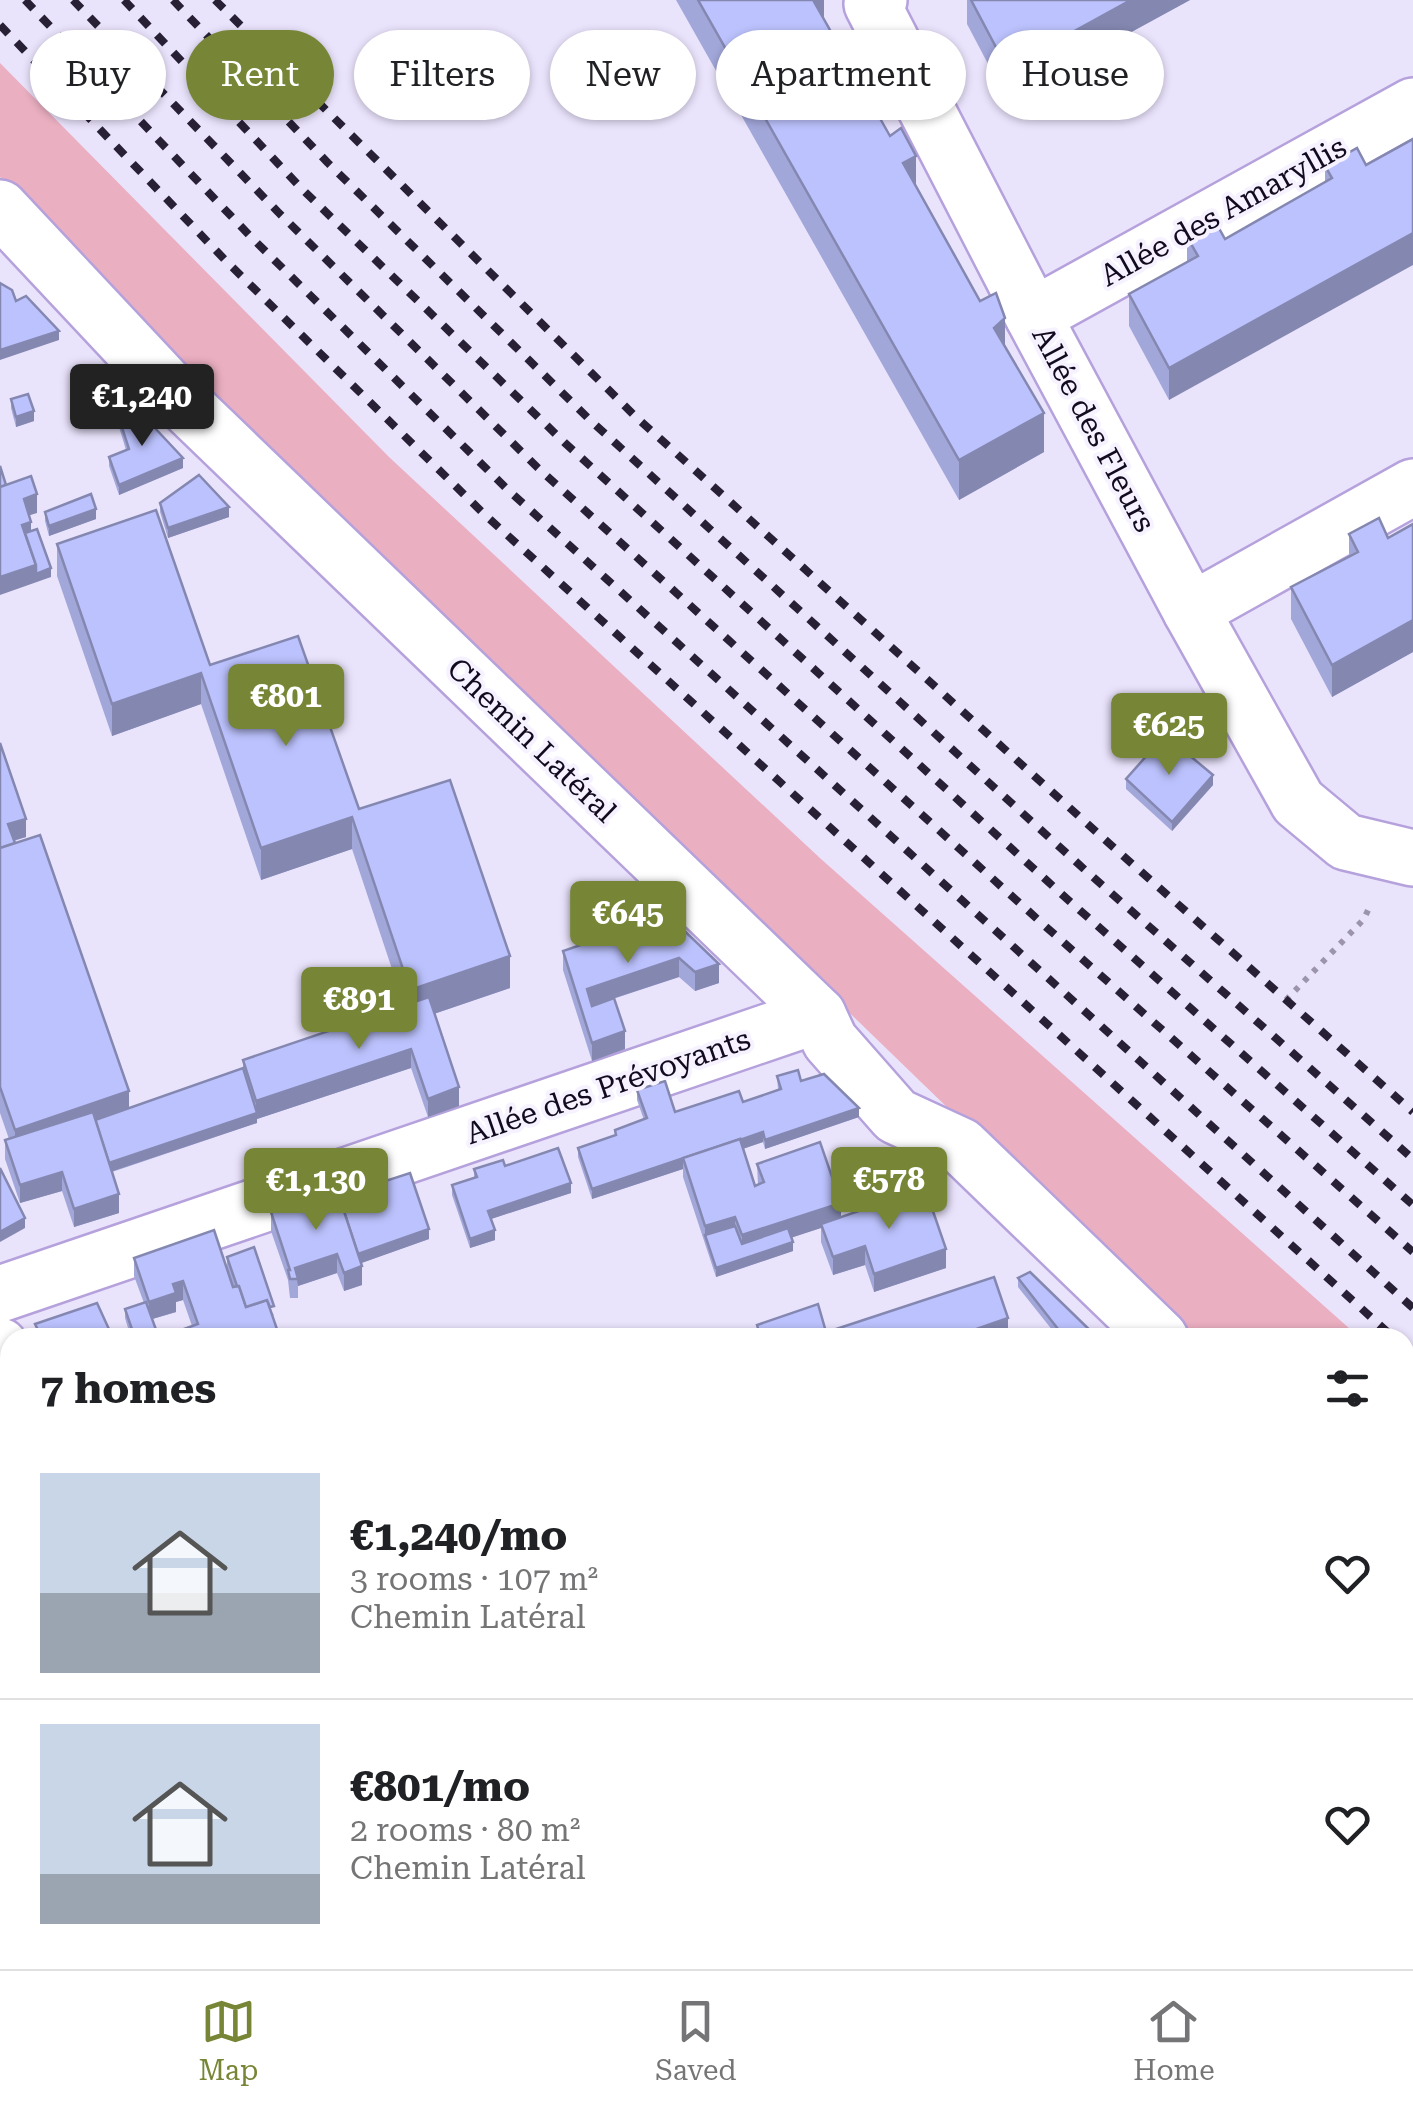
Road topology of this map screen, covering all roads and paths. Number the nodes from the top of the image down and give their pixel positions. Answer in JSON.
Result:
{"nodes":[{"id":1,"x":880,"y":0,"type":"edge"},
{"id":2,"x":1413,"y":106,"type":"edge"},
{"id":3,"x":0,"y":208,"type":"edge"},
{"id":4,"x":1034,"y":316,"type":"junction"},
{"id":5,"x":1413,"y":487,"type":"edge"},
{"id":6,"x":1191,"y":611,"type":"junction"},
{"id":7,"x":1384,"y":851,"type":"edge"},
{"id":8,"x":1286,"y":1000,"type":"dead end"},
{"id":9,"x":818,"y":1014,"type":"junction"},
{"id":10,"x":0,"y":1294,"type":"edge"},
{"id":11,"x":1150,"y":1328,"type":"edge"}],
"edges":[{"from":1,"to":4,"type":"street","name":"Allée des Fleurs"},
{"from":2,"to":4,"type":"street","name":"Allée des Amaryllis"},
{"from":3,"to":9,"type":"street","name":"Chemin Latéral"},
{"from":4,"to":6,"type":"street","name":"Allée des Fleurs"},
{"from":5,"to":6,"type":"street"},
{"from":6,"to":7,"type":"street","name":"Allée des Fleurs"},
{"from":7,"to":8,"type":"path"},
{"from":9,"to":10,"type":"street","name":"Allée des Prévoyants"},
{"from":9,"to":11,"type":"street","name":"Chemin Latéral"}]}
